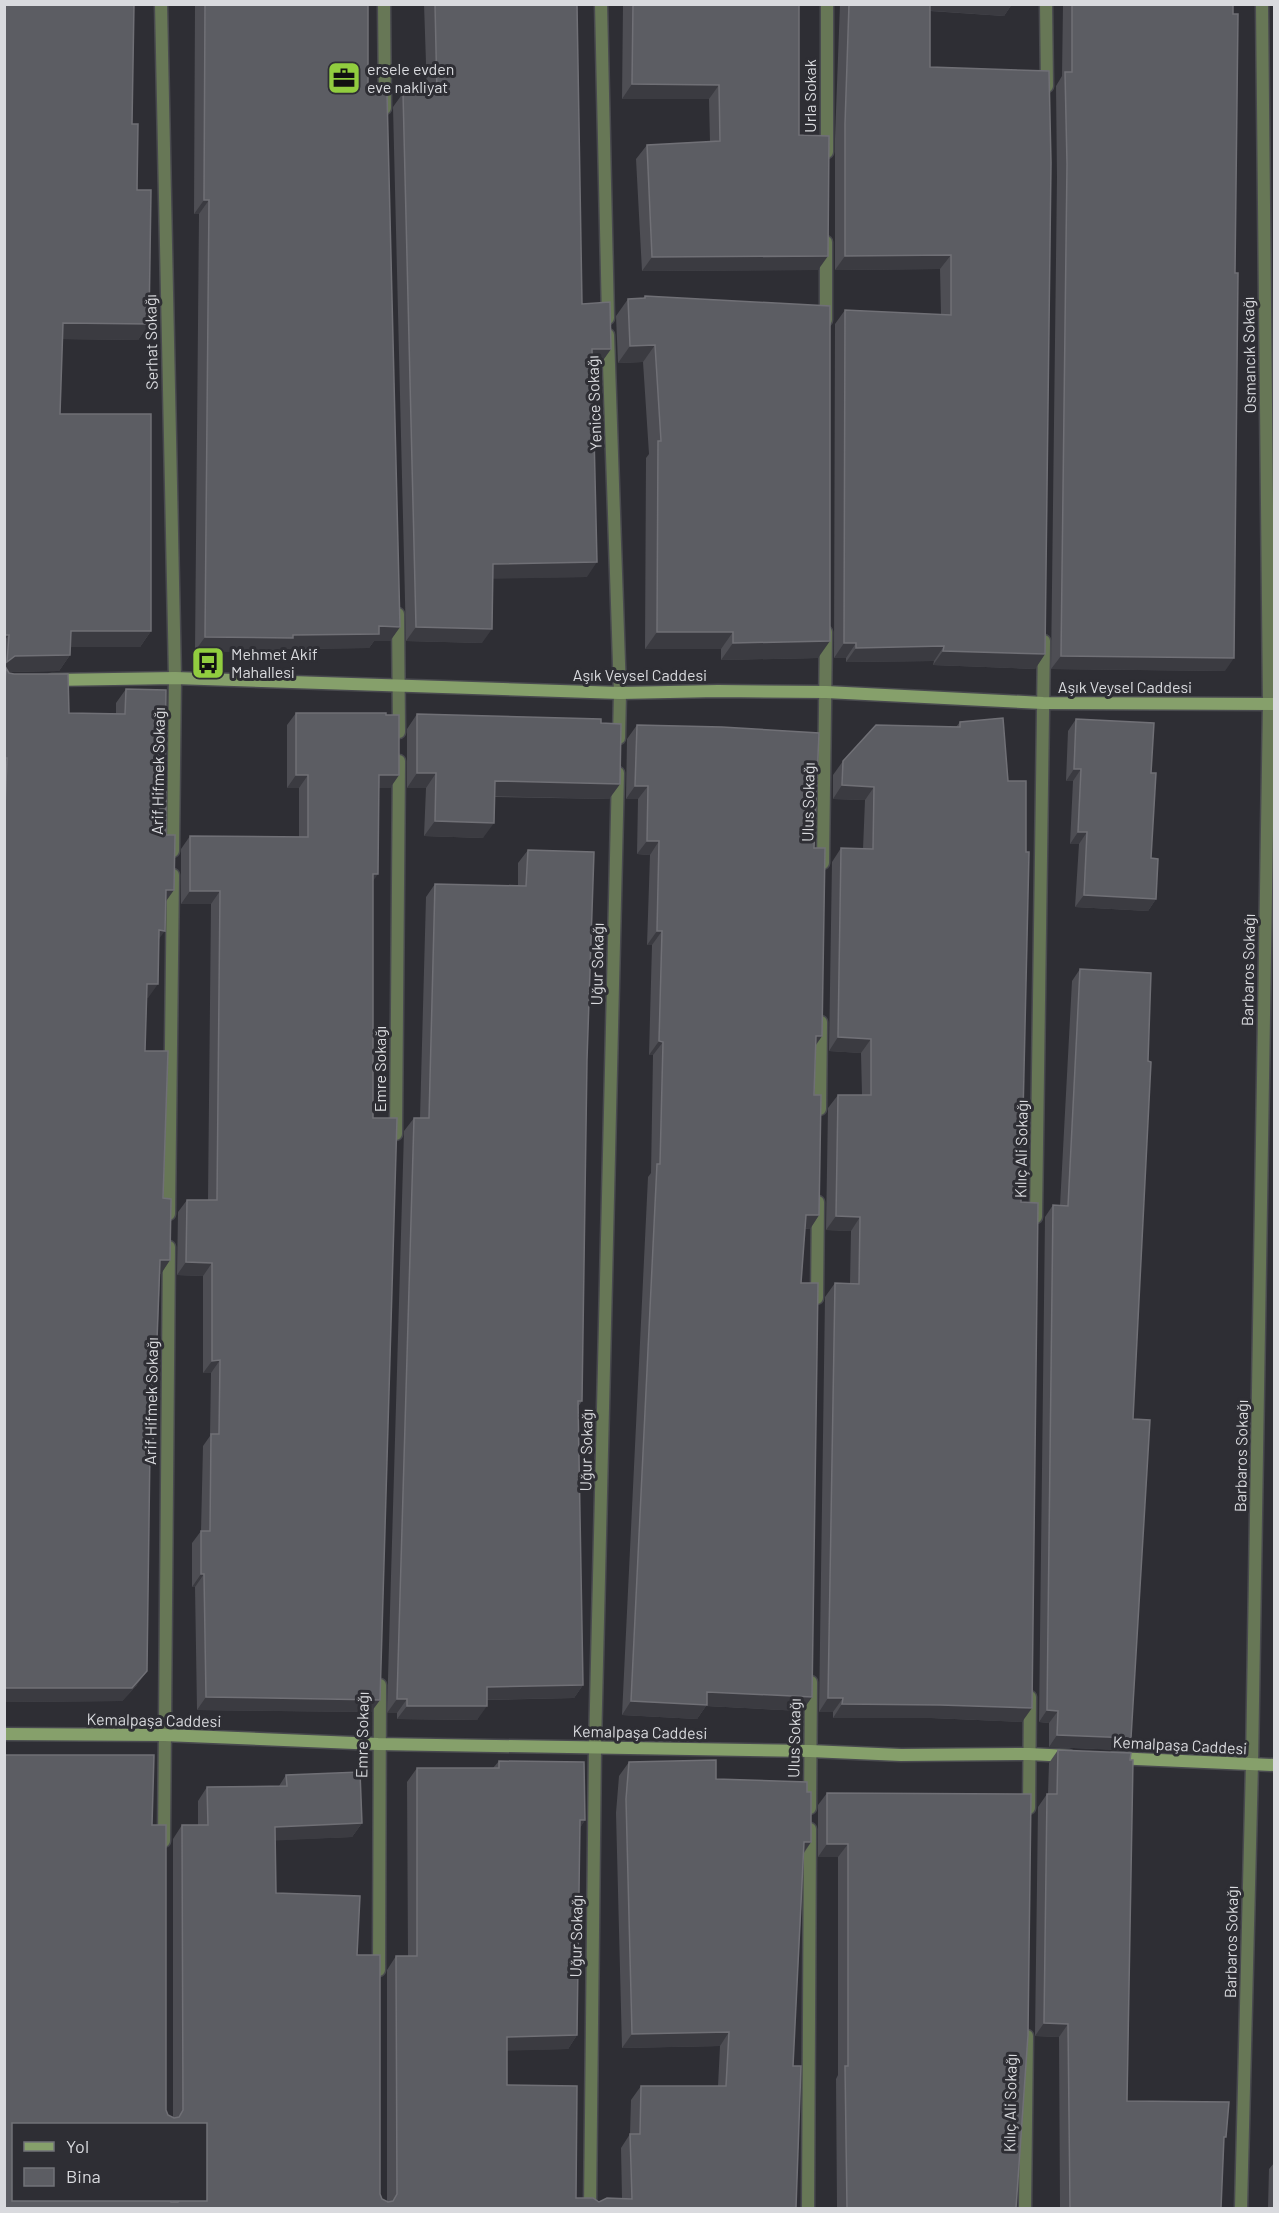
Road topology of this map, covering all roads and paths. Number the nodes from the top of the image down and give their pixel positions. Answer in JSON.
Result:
{"nodes":[{"id":1,"x":161,"y":4,"type":"edge"},
{"id":2,"x":384,"y":4,"type":"edge"},
{"id":3,"x":601,"y":4,"type":"edge"},
{"id":4,"x":827,"y":4,"type":"edge"},
{"id":5,"x":1046,"y":4,"type":"edge"},
{"id":6,"x":1262,"y":4,"type":"edge"},
{"id":7,"x":1047,"y":96,"type":"edge"},
{"id":8,"x":385,"y":125,"type":"edge"},
{"id":9,"x":827,"y":170,"type":"edge"},
{"id":10,"x":826,"y":230,"type":"edge"},
{"id":11,"x":826,"y":336,"type":"edge"},
{"id":12,"x":397,"y":602,"type":"edge"},
{"id":13,"x":826,"y":621,"type":"edge"},
{"id":14,"x":1044,"y":631,"type":"edge"},
{"id":15,"x":175,"y":678,"type":"junction"},
{"id":16,"x":44,"y":680,"type":"edge"},
{"id":17,"x":399,"y":686,"type":"junction"},
{"id":18,"x":826,"y":692,"type":"junction"},
{"id":19,"x":620,"y":693,"type":"junction"},
{"id":20,"x":1043,"y":703,"type":"junction"},
{"id":21,"x":1272,"y":704,"type":"edge"},
{"id":22,"x":823,"y":871,"type":"edge"},
{"id":23,"x":821,"y":1013,"type":"edge"},
{"id":24,"x":819,"y":1120,"type":"edge"},
{"id":25,"x":396,"y":1152,"type":"edge"},
{"id":26,"x":818,"y":1192,"type":"edge"},
{"id":27,"x":1036,"y":1228,"type":"edge"},
{"id":28,"x":817,"y":1311,"type":"edge"},
{"id":29,"x":812,"y":1668,"type":"edge"},
{"id":30,"x":380,"y":1673,"type":"edge"},
{"id":31,"x":1030,"y":1683,"type":"edge"},
{"id":32,"x":4,"y":1734,"type":"edge"},
{"id":33,"x":164,"y":1735,"type":"junction"},
{"id":34,"x":378,"y":1744,"type":"junction"},
{"id":35,"x":595,"y":1748,"type":"junction"},
{"id":36,"x":810,"y":1751,"type":"junction"},
{"id":37,"x":1029,"y":1754,"type":"junction"},
{"id":38,"x":1076,"y":1756,"type":"edge"},
{"id":39,"x":1100,"y":1758,"type":"edge"},
{"id":40,"x":1252,"y":1764,"type":"junction"},
{"id":41,"x":1275,"y":1765,"type":"edge"},
{"id":42,"x":1029,"y":1826,"type":"edge"},
{"id":43,"x":164,"y":1853,"type":"edge"},
{"id":44,"x":379,"y":1982,"type":"edge"},
{"id":45,"x":1027,"y":2029,"type":"edge"},
{"id":46,"x":590,"y":2208,"type":"edge"},
{"id":47,"x":808,"y":2208,"type":"edge"},
{"id":48,"x":1025,"y":2208,"type":"edge"},
{"id":49,"x":1241,"y":2208,"type":"edge"}],
"edges":[{"from":1,"to":15,"type":"street","name":"Serhat Sokağı"},
{"from":2,"to":8,"type":"street"},
{"from":3,"to":19,"type":"street","name":"Yenice Sokağı"},
{"from":4,"to":9,"type":"street","name":"Urla Sokak"},
{"from":5,"to":7,"type":"street"},
{"from":6,"to":21,"type":"street","name":"Osmancık Sokağı"},
{"from":10,"to":11,"type":"street"},
{"from":12,"to":17,"type":"street","name":"Emre Sokağı"},
{"from":13,"to":18,"type":"street"},
{"from":14,"to":20,"type":"street","name":"Kılıç Ali Sokağı"},
{"from":15,"to":16,"type":"main road","name":"Aşık Veysel Caddesi"},
{"from":15,"to":17,"type":"main road","name":"Aşık Veysel Caddesi"},
{"from":15,"to":33,"type":"street","name":"Arif Hifmek Sokağı"},
{"from":17,"to":19,"type":"main road","name":"Aşık Veysel Caddesi"},
{"from":17,"to":25,"type":"street","name":"Emre Sokağı"},
{"from":18,"to":19,"type":"main road","name":"Aşık Veysel Caddesi"},
{"from":18,"to":20,"type":"main road","name":"Aşık Veysel Caddesi"},
{"from":18,"to":22,"type":"street","name":"Ulus Sokağı"},
{"from":19,"to":35,"type":"street","name":"Uğur Sokağı"},
{"from":20,"to":21,"type":"main road","name":"Aşık Veysel Caddesi"},
{"from":20,"to":27,"type":"street","name":"Kılıç Ali Sokağı"},
{"from":21,"to":40,"type":"street","name":"Barbaros Sokağı"},
{"from":23,"to":24,"type":"street"},
{"from":26,"to":28,"type":"street"},
{"from":29,"to":36,"type":"street","name":"Ulus Sokağı"},
{"from":30,"to":34,"type":"street","name":"Emre Sokağı"},
{"from":31,"to":37,"type":"street"},
{"from":32,"to":33,"type":"main road","name":"Kemalpaşa Caddesi"},
{"from":33,"to":34,"type":"main road","name":"Kemalpaşa Caddesi"},
{"from":33,"to":43,"type":"street","name":"Arif Hifmek Sokağı"},
{"from":34,"to":35,"type":"main road","name":"Kemalpaşa Caddesi"},
{"from":34,"to":44,"type":"street","name":"Emre Sokağı"},
{"from":35,"to":36,"type":"main road","name":"Kemalpaşa Caddesi"},
{"from":35,"to":46,"type":"street","name":"Uğur Sokağı"},
{"from":36,"to":37,"type":"main road","name":"Kemalpaşa Caddesi"},
{"from":36,"to":47,"type":"street","name":"Ulus Sokağı"},
{"from":37,"to":38,"type":"main road","name":"Kemalpaşa Caddesi"},
{"from":37,"to":42,"type":"street"},
{"from":39,"to":40,"type":"main road","name":"Kemalpaşa Caddesi"},
{"from":40,"to":41,"type":"main road","name":"Kemalpaşa Caddesi"},
{"from":40,"to":49,"type":"street","name":"Barbaros Sokağı"},
{"from":45,"to":48,"type":"street","name":"Kılıç Ali Sokağı"}]}
